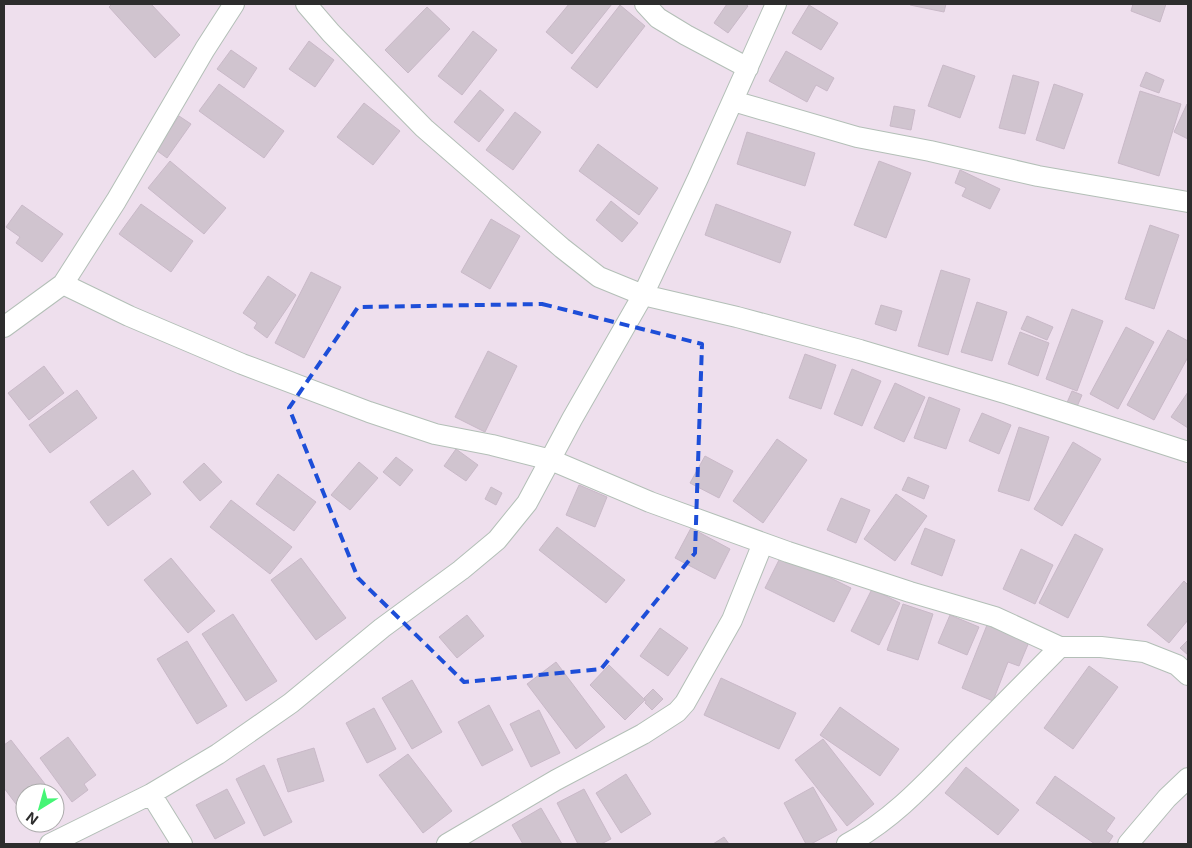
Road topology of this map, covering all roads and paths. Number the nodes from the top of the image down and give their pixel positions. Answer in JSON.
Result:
{"nodes":[{"id":1,"x":234,"y":4,"type":"edge"},
{"id":2,"x":306,"y":4,"type":"edge"},
{"id":3,"x":645,"y":4,"type":"edge"},
{"id":4,"x":776,"y":4,"type":"edge"},
{"id":5,"x":748,"y":68,"type":"junction"},
{"id":6,"x":733,"y":101,"type":"junction"},
{"id":7,"x":1188,"y":202,"type":"edge"},
{"id":8,"x":63,"y":284,"type":"junction"},
{"id":9,"x":643,"y":295,"type":"junction"},
{"id":10,"x":4,"y":327,"type":"edge"},
{"id":11,"x":1188,"y":452,"type":"edge"},
{"id":12,"x":551,"y":460,"type":"junction"},
{"id":13,"x":763,"y":543,"type":"junction"},
{"id":14,"x":1060,"y":647,"type":"junction"},
{"id":15,"x":1188,"y":675,"type":"edge"},
{"id":16,"x":1188,"y":778,"type":"edge"},
{"id":17,"x":151,"y":794,"type":"junction"},
{"id":18,"x":50,"y":844,"type":"edge"},
{"id":19,"x":182,"y":844,"type":"edge"},
{"id":20,"x":447,"y":844,"type":"edge"},
{"id":21,"x":847,"y":844,"type":"edge"},
{"id":22,"x":1128,"y":844,"type":"edge"}],
"edges":[{"from":1,"to":8,"type":"street"},
{"from":2,"to":9,"type":"street"},
{"from":3,"to":5,"type":"street"},
{"from":4,"to":5,"type":"street"},
{"from":5,"to":6,"type":"street"},
{"from":6,"to":7,"type":"street"},
{"from":6,"to":9,"type":"street"},
{"from":8,"to":10,"type":"street"},
{"from":8,"to":12,"type":"street"},
{"from":9,"to":11,"type":"street"},
{"from":9,"to":12,"type":"street"},
{"from":12,"to":13,"type":"street"},
{"from":12,"to":17,"type":"street"},
{"from":13,"to":14,"type":"street"},
{"from":13,"to":20,"type":"street"},
{"from":14,"to":15,"type":"street"},
{"from":14,"to":21,"type":"street"},
{"from":16,"to":22,"type":"street"},
{"from":17,"to":18,"type":"street"},
{"from":17,"to":19,"type":"street"}]}
